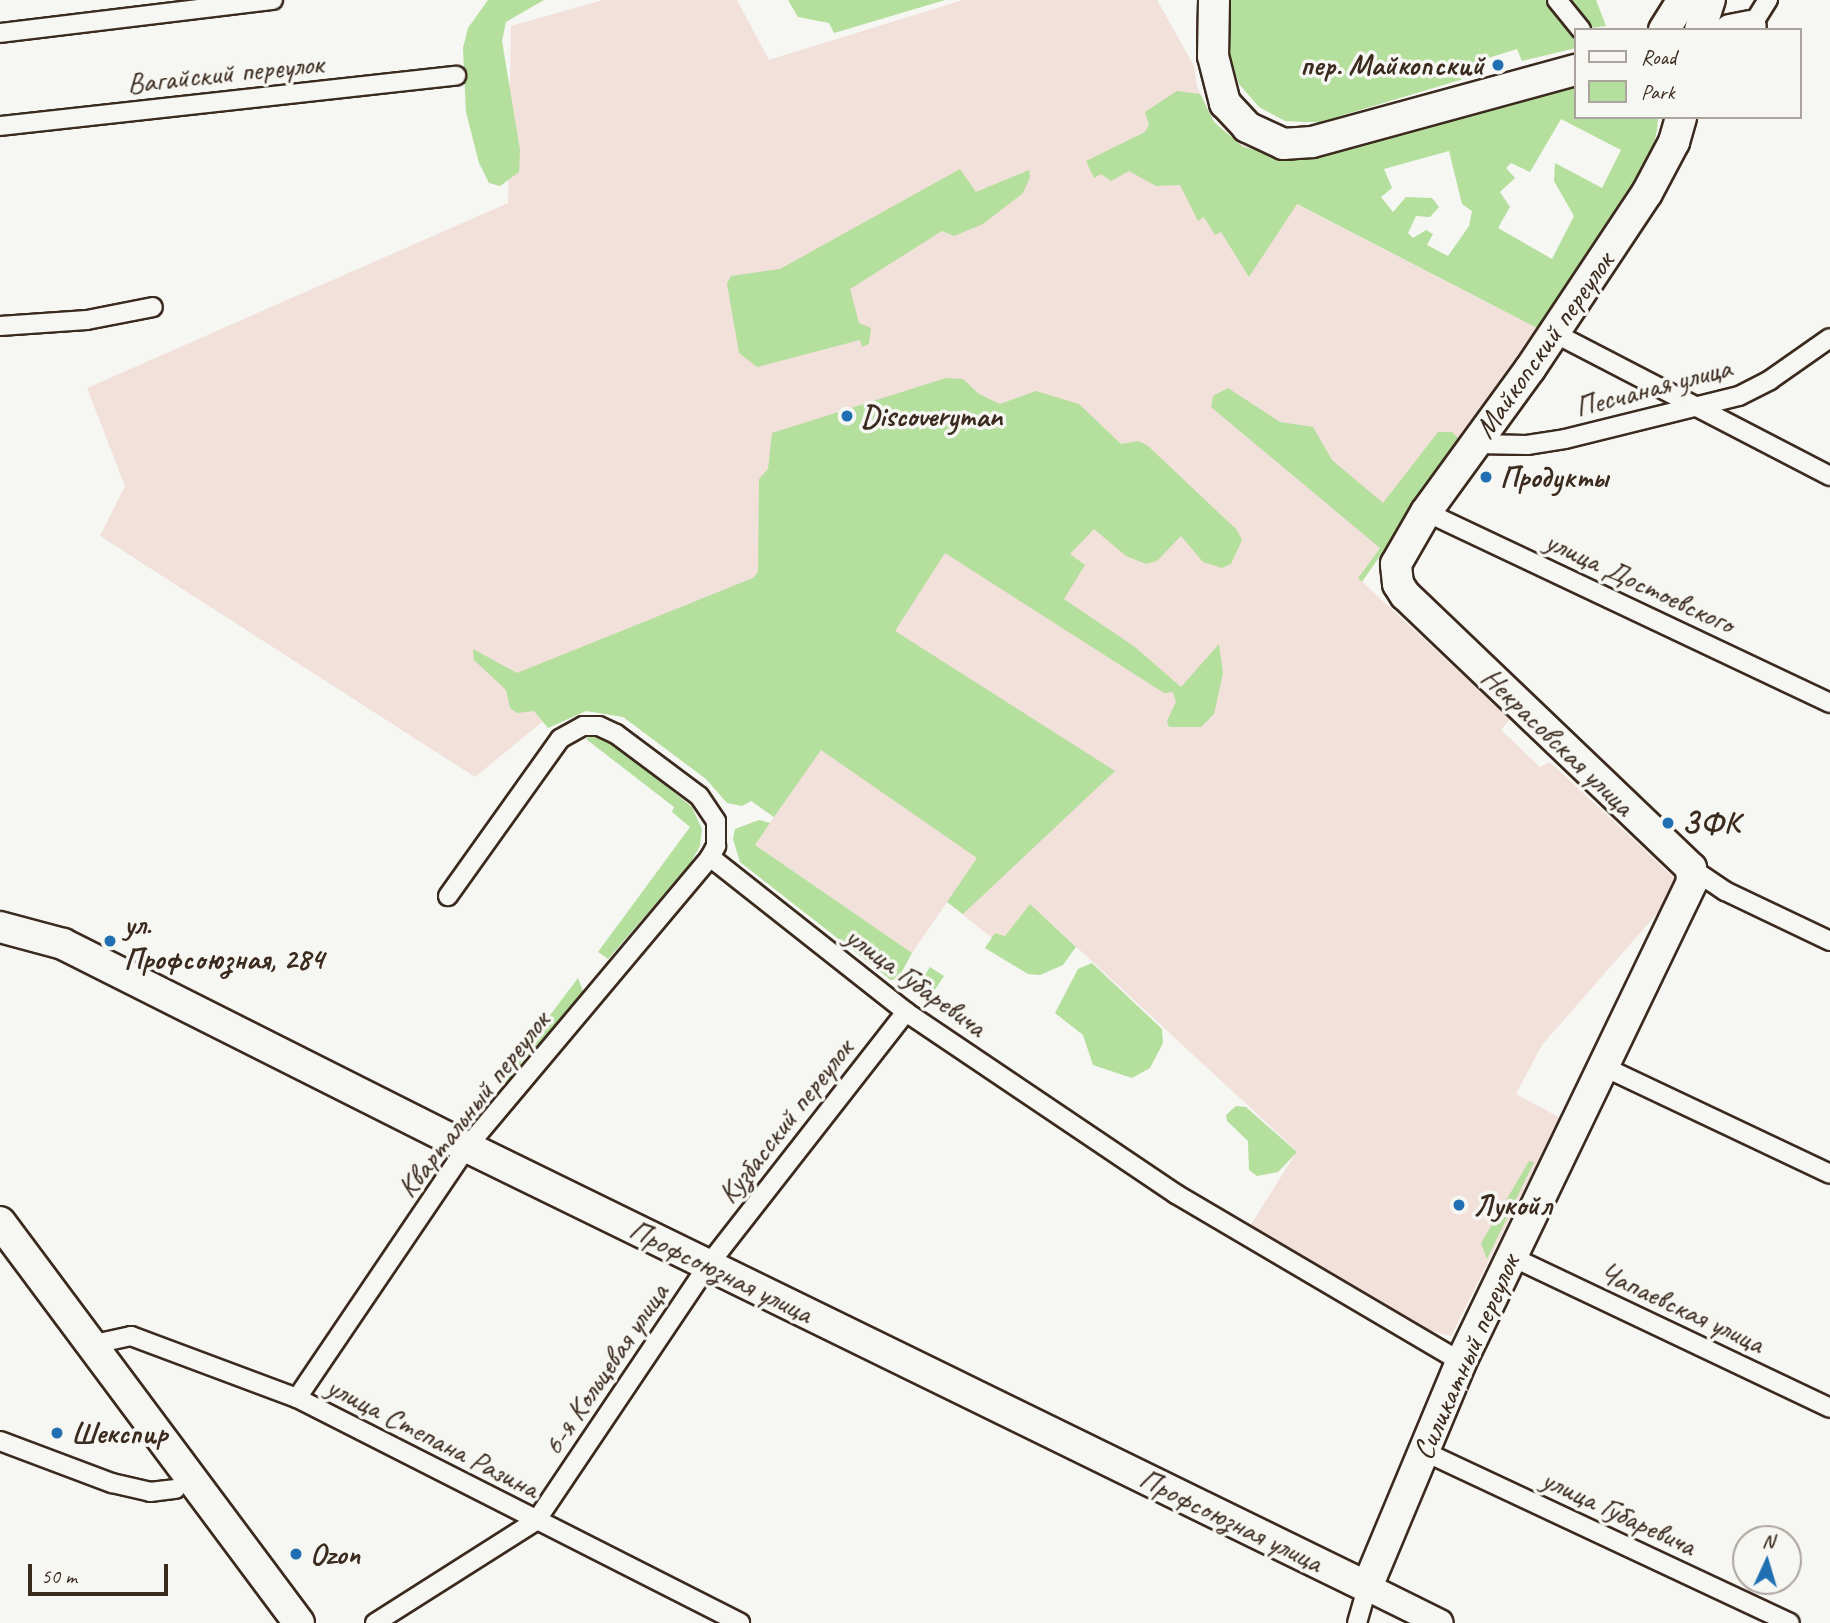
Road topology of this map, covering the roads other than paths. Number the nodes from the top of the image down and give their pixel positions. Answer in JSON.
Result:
{"nodes":[{"id":1,"x":273,"y":0,"type":"edge"},
{"id":2,"x":1214,"y":0,"type":"edge"},
{"id":3,"x":1557,"y":0,"type":"edge"},
{"id":4,"x":1710,"y":0,"type":"edge"},
{"id":5,"x":1768,"y":0,"type":"edge"},
{"id":6,"x":1579,"y":28,"type":"edge"},
{"id":7,"x":1701,"y":28,"type":"edge"},
{"id":8,"x":1745,"y":28,"type":"edge"},
{"id":9,"x":0,"y":33,"type":"edge"},
{"id":10,"x":1574,"y":71,"type":"edge"},
{"id":11,"x":457,"y":76,"type":"dead end"},
{"id":12,"x":1681,"y":121,"type":"edge"},
{"id":13,"x":0,"y":126,"type":"edge"},
{"id":14,"x":153,"y":307,"type":"dead end"},
{"id":15,"x":0,"y":326,"type":"edge"},
{"id":16,"x":1554,"y":333,"type":"junction"},
{"id":17,"x":1830,"y":338,"type":"edge"},
{"id":18,"x":1696,"y":408,"type":"junction"},
{"id":19,"x":1475,"y":444,"type":"junction"},
{"id":20,"x":1830,"y":476,"type":"edge"},
{"id":21,"x":1426,"y":512,"type":"junction"},
{"id":22,"x":1400,"y":552,"type":"joint"},
{"id":23,"x":1830,"y":703,"type":"edge"},
{"id":24,"x":710,"y":857,"type":"junction"},
{"id":25,"x":1691,"y":868,"type":"junction"},
{"id":26,"x":448,"y":896,"type":"dead end"},
{"id":27,"x":0,"y":927,"type":"edge"},
{"id":28,"x":1830,"y":941,"type":"edge"},
{"id":29,"x":906,"y":1012,"type":"junction"},
{"id":30,"x":1602,"y":1066,"type":"junction"},
{"id":31,"x":467,"y":1147,"type":"junction"},
{"id":32,"x":1830,"y":1174,"type":"edge"},
{"id":33,"x":0,"y":1222,"type":"edge"},
{"id":34,"x":0,"y":1252,"type":"edge"},
{"id":35,"x":1510,"y":1256,"type":"junction"},
{"id":36,"x":709,"y":1264,"type":"junction"},
{"id":37,"x":90,"y":1345,"type":"junction"},
{"id":38,"x":1461,"y":1362,"type":"junction"},
{"id":39,"x":297,"y":1398,"type":"junction"},
{"id":40,"x":1830,"y":1408,"type":"edge"},
{"id":41,"x":0,"y":1441,"type":"edge"},
{"id":42,"x":1423,"y":1451,"type":"junction"},
{"id":43,"x":176,"y":1489,"type":"junction"},
{"id":44,"x":536,"y":1521,"type":"junction"},
{"id":45,"x":1367,"y":1587,"type":"junction"},
{"id":46,"x":279,"y":1623,"type":"edge"},
{"id":47,"x":299,"y":1623,"type":"edge"},
{"id":48,"x":375,"y":1623,"type":"edge"},
{"id":49,"x":740,"y":1623,"type":"edge"},
{"id":50,"x":1357,"y":1623,"type":"edge"},
{"id":51,"x":1440,"y":1623,"type":"edge"},
{"id":52,"x":1790,"y":1623,"type":"edge"}],
"edges":[{"from":1,"to":9,"type":"street"},
{"from":2,"to":10,"type":"main road"},
{"from":3,"to":6,"type":"street"},
{"from":4,"to":7,"type":"main road"},
{"from":5,"to":8,"type":"street"},
{"from":11,"to":13,"type":"street","name":"Вагайский переулок"},
{"from":12,"to":16,"type":"main road","name":"Майкопский переулок"},
{"from":14,"to":15,"type":"street"},
{"from":16,"to":18,"type":"street"},
{"from":16,"to":19,"type":"main road","name":"Майкопский переулок"},
{"from":17,"to":18,"type":"street","name":"Песчаная улица"},
{"from":18,"to":19,"type":"street","name":"Песчаная улица"},
{"from":18,"to":20,"type":"street"},
{"from":19,"to":21,"type":"main road","name":"Майкопский переулок"},
{"from":21,"to":22,"type":"main road","name":"Майкопский переулок"},
{"from":21,"to":23,"type":"street","name":"улица Достоевского"},
{"from":22,"to":25,"type":"main road","name":"Некрасовская улица"},
{"from":24,"to":26,"type":"street"},
{"from":24,"to":29,"type":"street","name":"улица Губаревича"},
{"from":24,"to":31,"type":"street","name":"Квартальный переулок"},
{"from":25,"to":28,"type":"street","name":"Некрасовская улица"},
{"from":25,"to":30,"type":"main road","name":"Силикатный переулок"},
{"from":27,"to":31,"type":"main road","name":"Профсоюзная улица"},
{"from":29,"to":36,"type":"street","name":"Кузбасский переулок"},
{"from":29,"to":38,"type":"street","name":"улица Губаревича"},
{"from":30,"to":32,"type":"street"},
{"from":30,"to":35,"type":"main road","name":"Силикатный переулок"},
{"from":31,"to":36,"type":"main road","name":"Профсоюзная улица"},
{"from":31,"to":39,"type":"street","name":"Квартальный переулок"},
{"from":33,"to":37,"type":"main road"},
{"from":34,"to":43,"type":"main road"},
{"from":35,"to":38,"type":"main road","name":"Силикатный переулок"},
{"from":35,"to":40,"type":"street","name":"Чапаевская улица"},
{"from":36,"to":44,"type":"street","name":"6-я Кольцевая улица"},
{"from":36,"to":45,"type":"main road","name":"Профсоюзная улица"},
{"from":37,"to":39,"type":"street","name":"улица Степана Разина"},
{"from":37,"to":47,"type":"main road"},
{"from":38,"to":42,"type":"main road","name":"Силикатный переулок"},
{"from":39,"to":44,"type":"street","name":"улица Степана Разина"},
{"from":41,"to":43,"type":"street"},
{"from":42,"to":45,"type":"main road","name":"Силикатный переулок"},
{"from":42,"to":52,"type":"street","name":"улица Губаревича"},
{"from":43,"to":46,"type":"main road"},
{"from":44,"to":48,"type":"street","name":"6-я Кольцевая улица"},
{"from":44,"to":49,"type":"street","name":"улица Степана Разина"},
{"from":45,"to":50,"type":"street","name":"Силикатный переулок"},
{"from":45,"to":51,"type":"main road","name":"Профсоюзная улица"}]}
